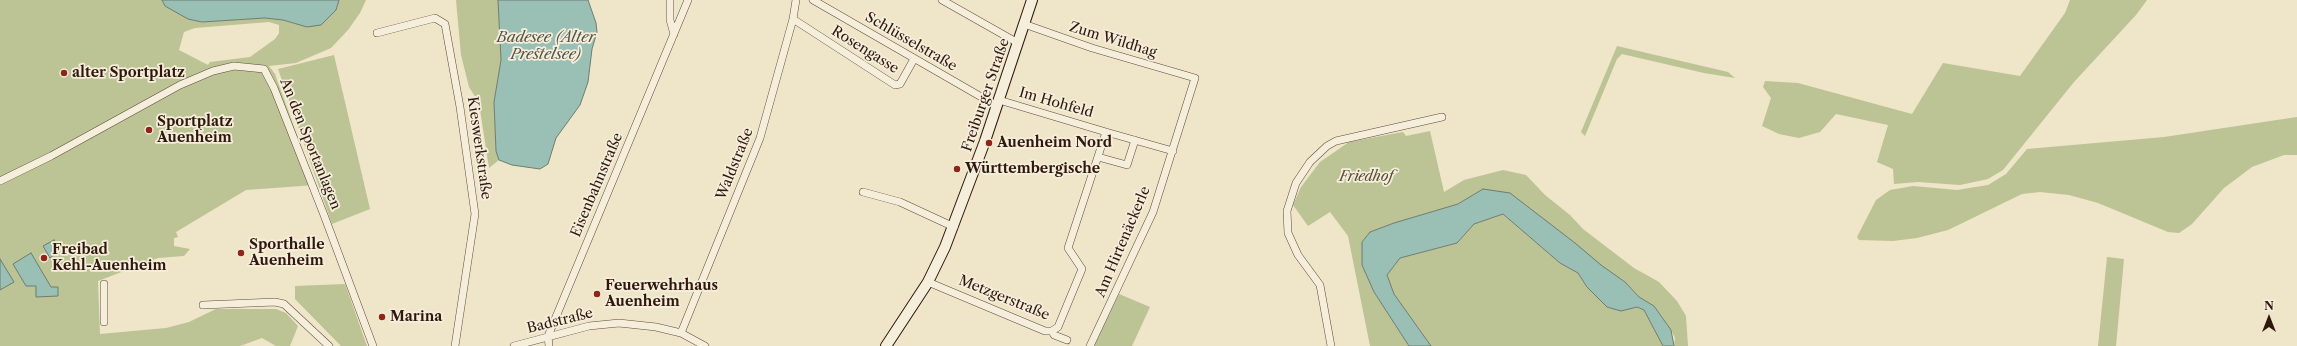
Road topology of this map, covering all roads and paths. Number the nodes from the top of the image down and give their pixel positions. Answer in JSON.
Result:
{"nodes":[{"id":1,"x":670,"y":0,"type":"edge"},
{"id":2,"x":688,"y":0,"type":"edge"},
{"id":3,"x":796,"y":0,"type":"edge"},
{"id":4,"x":813,"y":0,"type":"edge"},
{"id":5,"x":942,"y":0,"type":"edge"},
{"id":6,"x":1032,"y":0,"type":"edge"},
{"id":7,"x":793,"y":19,"type":"junction"},
{"id":8,"x":1024,"y":24,"type":"junction"},
{"id":9,"x":377,"y":33,"type":"dead end"},
{"id":10,"x":674,"y":34,"type":"junction"},
{"id":11,"x":1018,"y":43,"type":"junction"},
{"id":12,"x":914,"y":60,"type":"junction"},
{"id":13,"x":1195,"y":78,"type":"joint"},
{"id":14,"x":998,"y":103,"type":"junction"},
{"id":15,"x":1442,"y":117,"type":"dead end"},
{"id":16,"x":1106,"y":132,"type":"junction"},
{"id":17,"x":1135,"y":140,"type":"junction"},
{"id":18,"x":1173,"y":151,"type":"junction"},
{"id":19,"x":1098,"y":157,"type":"junction"},
{"id":20,"x":0,"y":181,"type":"edge"},
{"id":21,"x":863,"y":192,"type":"dead end"},
{"id":22,"x":954,"y":227,"type":"junction"},
{"id":23,"x":928,"y":282,"type":"junction"},
{"id":24,"x":104,"y":284,"type":"dead end"},
{"id":25,"x":204,"y":305,"type":"dead end"},
{"id":26,"x":104,"y":322,"type":"dead end"},
{"id":27,"x":1052,"y":331,"type":"junction"},
{"id":28,"x":681,"y":333,"type":"junction"},
{"id":29,"x":548,"y":336,"type":"junction"},
{"id":30,"x":1067,"y":340,"type":"dead end"},
{"id":31,"x":329,"y":346,"type":"edge"},
{"id":32,"x":373,"y":346,"type":"edge"},
{"id":33,"x":455,"y":346,"type":"edge"},
{"id":34,"x":514,"y":346,"type":"edge"},
{"id":35,"x":549,"y":346,"type":"edge"},
{"id":36,"x":705,"y":346,"type":"edge"},
{"id":37,"x":886,"y":346,"type":"edge"},
{"id":38,"x":1090,"y":346,"type":"edge"},
{"id":39,"x":1331,"y":346,"type":"edge"}],
"edges":[{"from":1,"to":10,"type":"street"},
{"from":2,"to":10,"type":"street","name":"Eisenbahnstraße"},
{"from":3,"to":7,"type":"street","name":"Waldstraße"},
{"from":4,"to":12,"type":"street","name":"Schlüsselstraße"},
{"from":5,"to":11,"type":"street"},
{"from":6,"to":8,"type":"street","name":"Freiburger Straße"},
{"from":7,"to":12,"type":"street","name":"Rosengasse"},
{"from":7,"to":28,"type":"street","name":"Waldstraße"},
{"from":8,"to":11,"type":"street","name":"Freiburger Straße"},
{"from":8,"to":13,"type":"street","name":"Zum Wildhag"},
{"from":9,"to":33,"type":"street","name":"Kieswerkstraße"},
{"from":10,"to":29,"type":"street","name":"Eisenbahnstraße"},
{"from":11,"to":14,"type":"street","name":"Freiburger Straße"},
{"from":12,"to":14,"type":"street","name":"Schlüsselstraße"},
{"from":13,"to":18,"type":"street","name":"Am Hirtenäckerle"},
{"from":14,"to":16,"type":"street","name":"Im Hohfeld"},
{"from":14,"to":22,"type":"street","name":"Freiburger Straße"},
{"from":15,"to":39,"type":"street"},
{"from":16,"to":17,"type":"street","name":"Im Hohfeld"},
{"from":16,"to":19,"type":"street","name":"Im Hohfeld"},
{"from":17,"to":18,"type":"street","name":"Im Hohfeld"},
{"from":17,"to":19,"type":"street"},
{"from":18,"to":38,"type":"street","name":"Am Hirtenäckerle"},
{"from":19,"to":27,"type":"street","name":"Im Hohfeld"},
{"from":20,"to":32,"type":"street","name":"An den Sportanlagen"},
{"from":21,"to":22,"type":"street"},
{"from":22,"to":23,"type":"street","name":"Freiburger Straße"},
{"from":23,"to":27,"type":"street","name":"Metzgerstraße"},
{"from":23,"to":37,"type":"street","name":"Freiburger Straße"},
{"from":24,"to":26,"type":"street"},
{"from":25,"to":31,"type":"street"},
{"from":27,"to":30,"type":"street","name":"Metzgerstraße"},
{"from":28,"to":29,"type":"street","name":"Badstraße"},
{"from":28,"to":36,"type":"street","name":"Badstraße"},
{"from":29,"to":34,"type":"street","name":"Badstraße"},
{"from":29,"to":35,"type":"street","name":"Eisenbahnstraße"}]}
